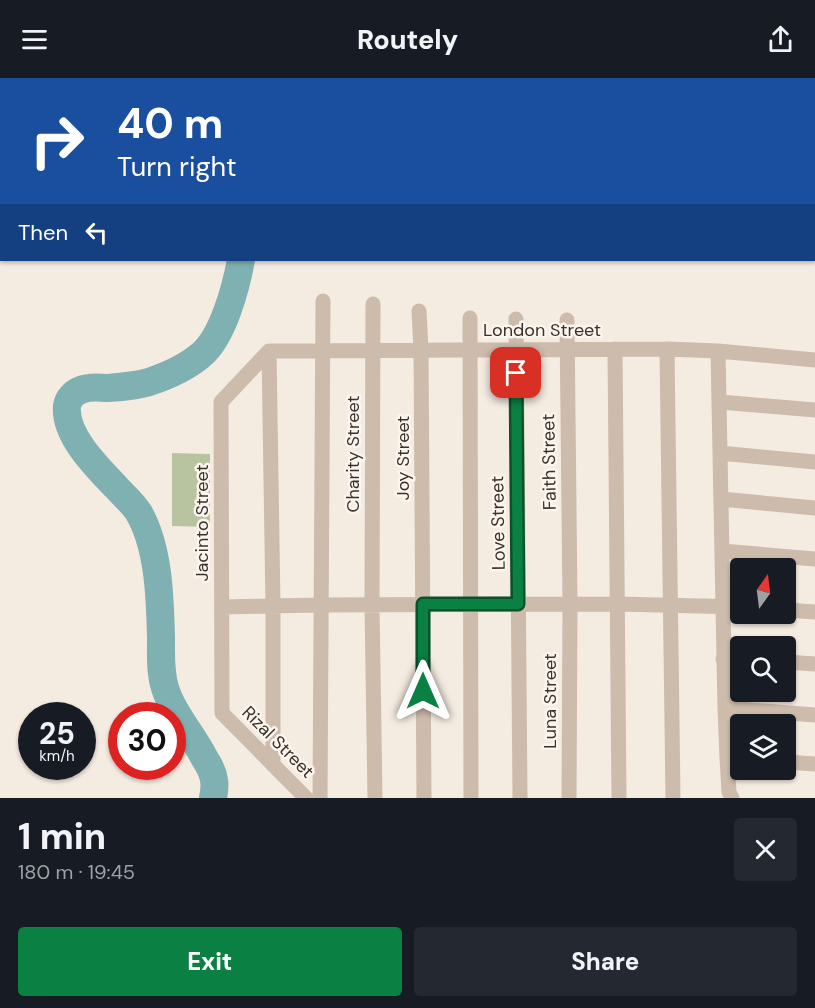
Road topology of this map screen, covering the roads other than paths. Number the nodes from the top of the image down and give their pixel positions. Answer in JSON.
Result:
{"nodes":[{"id":1,"x":323,"y":301,"type":"dead end"},
{"id":2,"x":373,"y":304,"type":"dead end"},
{"id":3,"x":419,"y":312,"type":"dead end"},
{"id":4,"x":470,"y":318,"type":"dead end"},
{"id":5,"x":516,"y":320,"type":"dead end"},
{"id":6,"x":567,"y":320,"type":"dead end"},
{"id":7,"x":615,"y":349,"type":"junction"},
{"id":8,"x":667,"y":349,"type":"junction"},
{"id":9,"x":373,"y":350,"type":"junction"},
{"id":10,"x":422,"y":350,"type":"junction"},
{"id":11,"x":470,"y":350,"type":"junction"},
{"id":12,"x":516,"y":350,"type":"junction"},
{"id":13,"x":567,"y":350,"type":"junction"},
{"id":14,"x":270,"y":351,"type":"junction"},
{"id":15,"x":323,"y":351,"type":"junction"},
{"id":16,"x":718,"y":351,"type":"junction"},
{"id":17,"x":815,"y":360,"type":"edge"},
{"id":18,"x":720,"y":402,"type":"junction"},
{"id":19,"x":815,"y":410,"type":"edge"},
{"id":20,"x":720,"y":453,"type":"junction"},
{"id":21,"x":815,"y":462,"type":"edge"},
{"id":22,"x":721,"y":499,"type":"junction"},
{"id":23,"x":815,"y":508,"type":"edge"},
{"id":24,"x":722,"y":551,"type":"junction"},
{"id":25,"x":815,"y":559,"type":"edge"},
{"id":26,"x":423,"y":604,"type":"junction"},
{"id":27,"x":470,"y":604,"type":"junction"},
{"id":28,"x":518,"y":604,"type":"junction"},
{"id":29,"x":570,"y":604,"type":"junction"},
{"id":30,"x":617,"y":604,"type":"junction"},
{"id":31,"x":670,"y":604,"type":"junction"},
{"id":32,"x":321,"y":605,"type":"junction"},
{"id":33,"x":372,"y":605,"type":"junction"},
{"id":34,"x":273,"y":606,"type":"junction"},
{"id":35,"x":722,"y":606,"type":"junction"},
{"id":36,"x":730,"y":606,"type":"edge"},
{"id":37,"x":222,"y":608,"type":"junction"},
{"id":38,"x":796,"y":611,"type":"edge"},
{"id":39,"x":815,"y":612,"type":"edge"},
{"id":40,"x":723,"y":659,"type":"junction"},
{"id":41,"x":730,"y":659,"type":"edge"},
{"id":42,"x":796,"y":663,"type":"edge"},
{"id":43,"x":815,"y":664,"type":"edge"},
{"id":44,"x":725,"y":708,"type":"junction"},
{"id":45,"x":222,"y":713,"type":"joint"},
{"id":46,"x":815,"y":715,"type":"edge"},
{"id":47,"x":730,"y":736,"type":"edge"},
{"id":48,"x":796,"y":763,"type":"edge"},
{"id":49,"x":815,"y":764,"type":"edge"},
{"id":50,"x":273,"y":765,"type":"junction"},
{"id":51,"x":731,"y":780,"type":"edge"},
{"id":52,"x":306,"y":798,"type":"edge"},
{"id":53,"x":320,"y":798,"type":"edge"},
{"id":54,"x":375,"y":798,"type":"edge"},
{"id":55,"x":424,"y":798,"type":"edge"},
{"id":56,"x":471,"y":798,"type":"edge"},
{"id":57,"x":520,"y":798,"type":"edge"},
{"id":58,"x":569,"y":798,"type":"edge"},
{"id":59,"x":619,"y":798,"type":"edge"},
{"id":60,"x":673,"y":798,"type":"edge"},
{"id":61,"x":732,"y":798,"type":"edge"}],
"edges":[{"from":1,"to":15,"type":"street"},
{"from":2,"to":9,"type":"street","name":"Charity Street"},
{"from":3,"to":10,"type":"street","name":"Joy Street"},
{"from":4,"to":11,"type":"street"},
{"from":5,"to":12,"type":"street","name":"Love Street"},
{"from":6,"to":13,"type":"street","name":"Faith Street"},
{"from":7,"to":8,"type":"street","name":"London Street"},
{"from":7,"to":13,"type":"street","name":"London Street"},
{"from":7,"to":30,"type":"street"},
{"from":8,"to":16,"type":"street","name":"London Street"},
{"from":8,"to":31,"type":"street"},
{"from":9,"to":10,"type":"street","name":"London Street"},
{"from":9,"to":15,"type":"street","name":"London Street"},
{"from":9,"to":33,"type":"street","name":"Charity Street"},
{"from":10,"to":11,"type":"street","name":"London Street"},
{"from":10,"to":26,"type":"street","name":"Joy Street"},
{"from":11,"to":12,"type":"street","name":"London Street"},
{"from":11,"to":27,"type":"street"},
{"from":12,"to":13,"type":"street","name":"London Street"},
{"from":12,"to":28,"type":"street","name":"Love Street"},
{"from":13,"to":29,"type":"street","name":"Faith Street"},
{"from":14,"to":15,"type":"street","name":"London Street"},
{"from":14,"to":34,"type":"street"},
{"from":14,"to":37,"type":"street","name":"Jacinto Street"},
{"from":15,"to":32,"type":"street"},
{"from":16,"to":17,"type":"street","name":"London Street"},
{"from":16,"to":18,"type":"street"},
{"from":18,"to":19,"type":"street"},
{"from":18,"to":20,"type":"street"},
{"from":20,"to":21,"type":"street"},
{"from":20,"to":22,"type":"street"},
{"from":22,"to":23,"type":"street"},
{"from":22,"to":24,"type":"street"},
{"from":24,"to":25,"type":"street"},
{"from":24,"to":35,"type":"street"},
{"from":26,"to":27,"type":"street"},
{"from":26,"to":33,"type":"street"},
{"from":26,"to":55,"type":"street","name":"Joy Street"},
{"from":27,"to":28,"type":"street"},
{"from":27,"to":56,"type":"street"},
{"from":28,"to":29,"type":"street"},
{"from":28,"to":57,"type":"street","name":"Love Street"},
{"from":29,"to":30,"type":"street"},
{"from":29,"to":58,"type":"street","name":"Luna Street"},
{"from":30,"to":31,"type":"street"},
{"from":30,"to":59,"type":"street"},
{"from":31,"to":35,"type":"street"},
{"from":31,"to":60,"type":"street"},
{"from":32,"to":33,"type":"street"},
{"from":32,"to":34,"type":"street"},
{"from":32,"to":53,"type":"street"},
{"from":33,"to":54,"type":"street","name":"Charity Street"},
{"from":34,"to":37,"type":"street"},
{"from":34,"to":50,"type":"street"},
{"from":35,"to":36,"type":"street"},
{"from":35,"to":40,"type":"street"},
{"from":37,"to":45,"type":"street","name":"Jacinto Street"},
{"from":38,"to":39,"type":"street"},
{"from":40,"to":41,"type":"street"},
{"from":40,"to":44,"type":"street"},
{"from":42,"to":43,"type":"street"},
{"from":44,"to":46,"type":"street"},
{"from":44,"to":47,"type":"street"},
{"from":45,"to":50,"type":"street","name":"Rizal Street"},
{"from":48,"to":49,"type":"street"},
{"from":50,"to":52,"type":"street","name":"Rizal Street"},
{"from":51,"to":61,"type":"street"}]}
